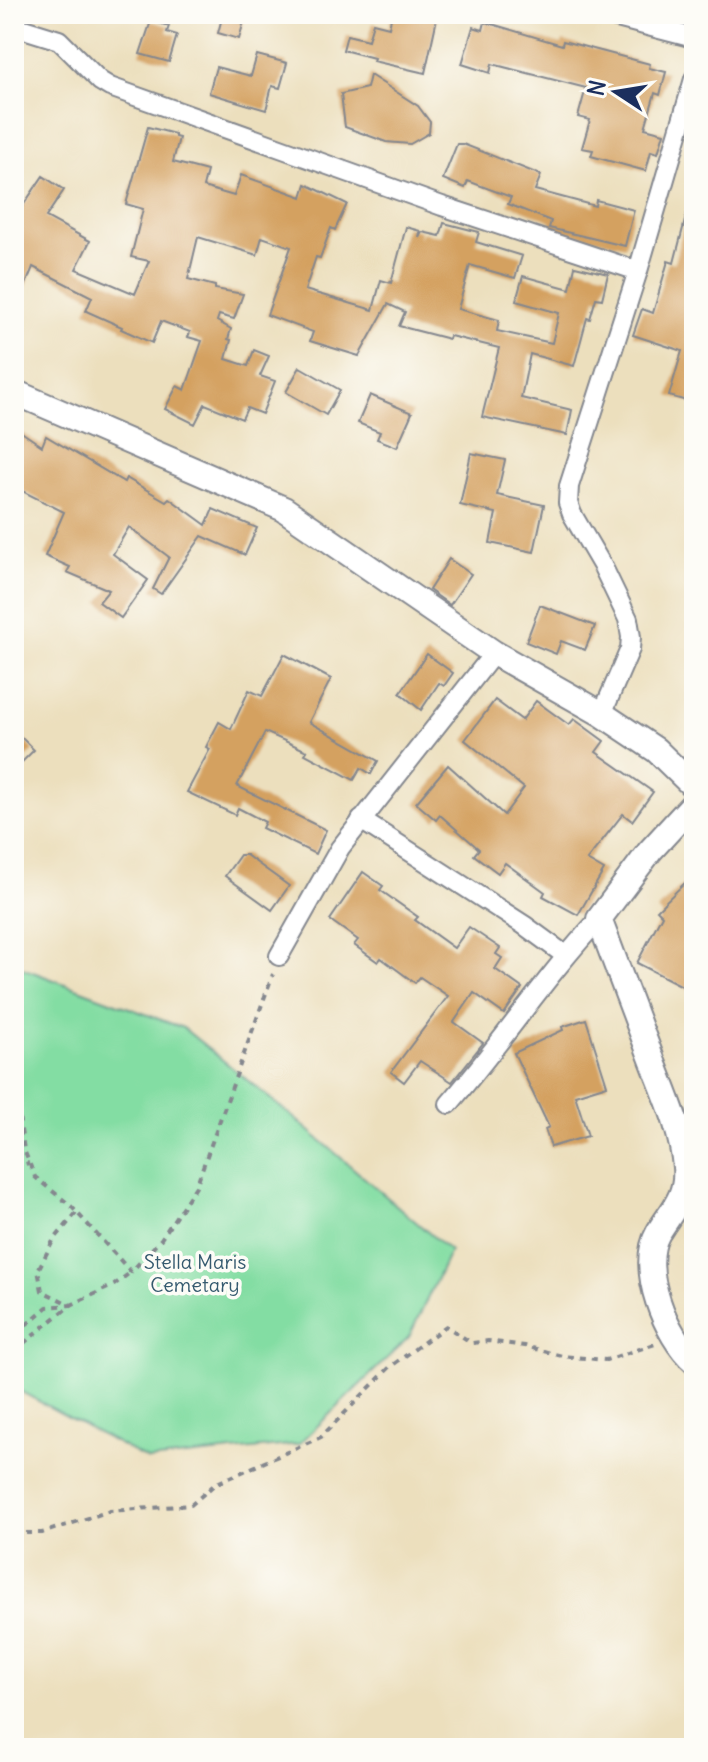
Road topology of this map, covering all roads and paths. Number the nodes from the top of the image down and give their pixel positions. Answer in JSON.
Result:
{"nodes":[{"id":1,"x":602,"y":14,"type":"edge"},
{"id":2,"x":14,"y":26,"type":"edge"},
{"id":3,"x":694,"y":38,"type":"edge"},
{"id":4,"x":694,"y":79,"type":"edge"},
{"id":5,"x":638,"y":271,"type":"junction"},
{"id":6,"x":14,"y":392,"type":"edge"},
{"id":7,"x":494,"y":653,"type":"junction"},
{"id":8,"x":602,"y":714,"type":"junction"},
{"id":9,"x":694,"y":787,"type":"edge"},
{"id":10,"x":694,"y":803,"type":"edge"},
{"id":11,"x":361,"y":820,"type":"junction"},
{"id":12,"x":599,"y":919,"type":"junction"},
{"id":13,"x":14,"y":926,"type":"edge"},
{"id":14,"x":14,"y":938,"type":"edge"},
{"id":15,"x":565,"y":955,"type":"junction"},
{"id":16,"x":279,"y":956,"type":"joint"},
{"id":17,"x":14,"y":1082,"type":"edge"},
{"id":18,"x":449,"y":1104,"type":"dead end"},
{"id":19,"x":29,"y":1163,"type":"junction"},
{"id":20,"x":14,"y":1167,"type":"edge"},
{"id":21,"x":77,"y":1212,"type":"junction"},
{"id":22,"x":131,"y":1272,"type":"junction"},
{"id":23,"x":71,"y":1305,"type":"junction"},
{"id":24,"x":14,"y":1320,"type":"edge"},
{"id":25,"x":676,"y":1337,"type":"junction"},
{"id":26,"x":14,"y":1351,"type":"edge"},
{"id":27,"x":694,"y":1361,"type":"edge"},
{"id":28,"x":14,"y":1533,"type":"edge"}],
"edges":[{"from":1,"to":3,"type":"street"},
{"from":2,"to":5,"type":"street"},
{"from":4,"to":5,"type":"street"},
{"from":5,"to":8,"type":"street"},
{"from":6,"to":7,"type":"street"},
{"from":7,"to":8,"type":"street"},
{"from":7,"to":11,"type":"street"},
{"from":8,"to":9,"type":"street"},
{"from":10,"to":12,"type":"street"},
{"from":11,"to":15,"type":"street"},
{"from":11,"to":16,"type":"street"},
{"from":12,"to":15,"type":"street"},
{"from":12,"to":25,"type":"street"},
{"from":13,"to":14,"type":"path"},
{"from":15,"to":18,"type":"street"},
{"from":16,"to":22,"type":"path"},
{"from":17,"to":19,"type":"path"},
{"from":19,"to":20,"type":"path"},
{"from":19,"to":21,"type":"path"},
{"from":21,"to":22,"type":"path"},
{"from":21,"to":23,"type":"path"},
{"from":22,"to":23,"type":"path"},
{"from":23,"to":24,"type":"path"},
{"from":23,"to":26,"type":"path"},
{"from":25,"to":27,"type":"street"},
{"from":25,"to":28,"type":"path"}]}
